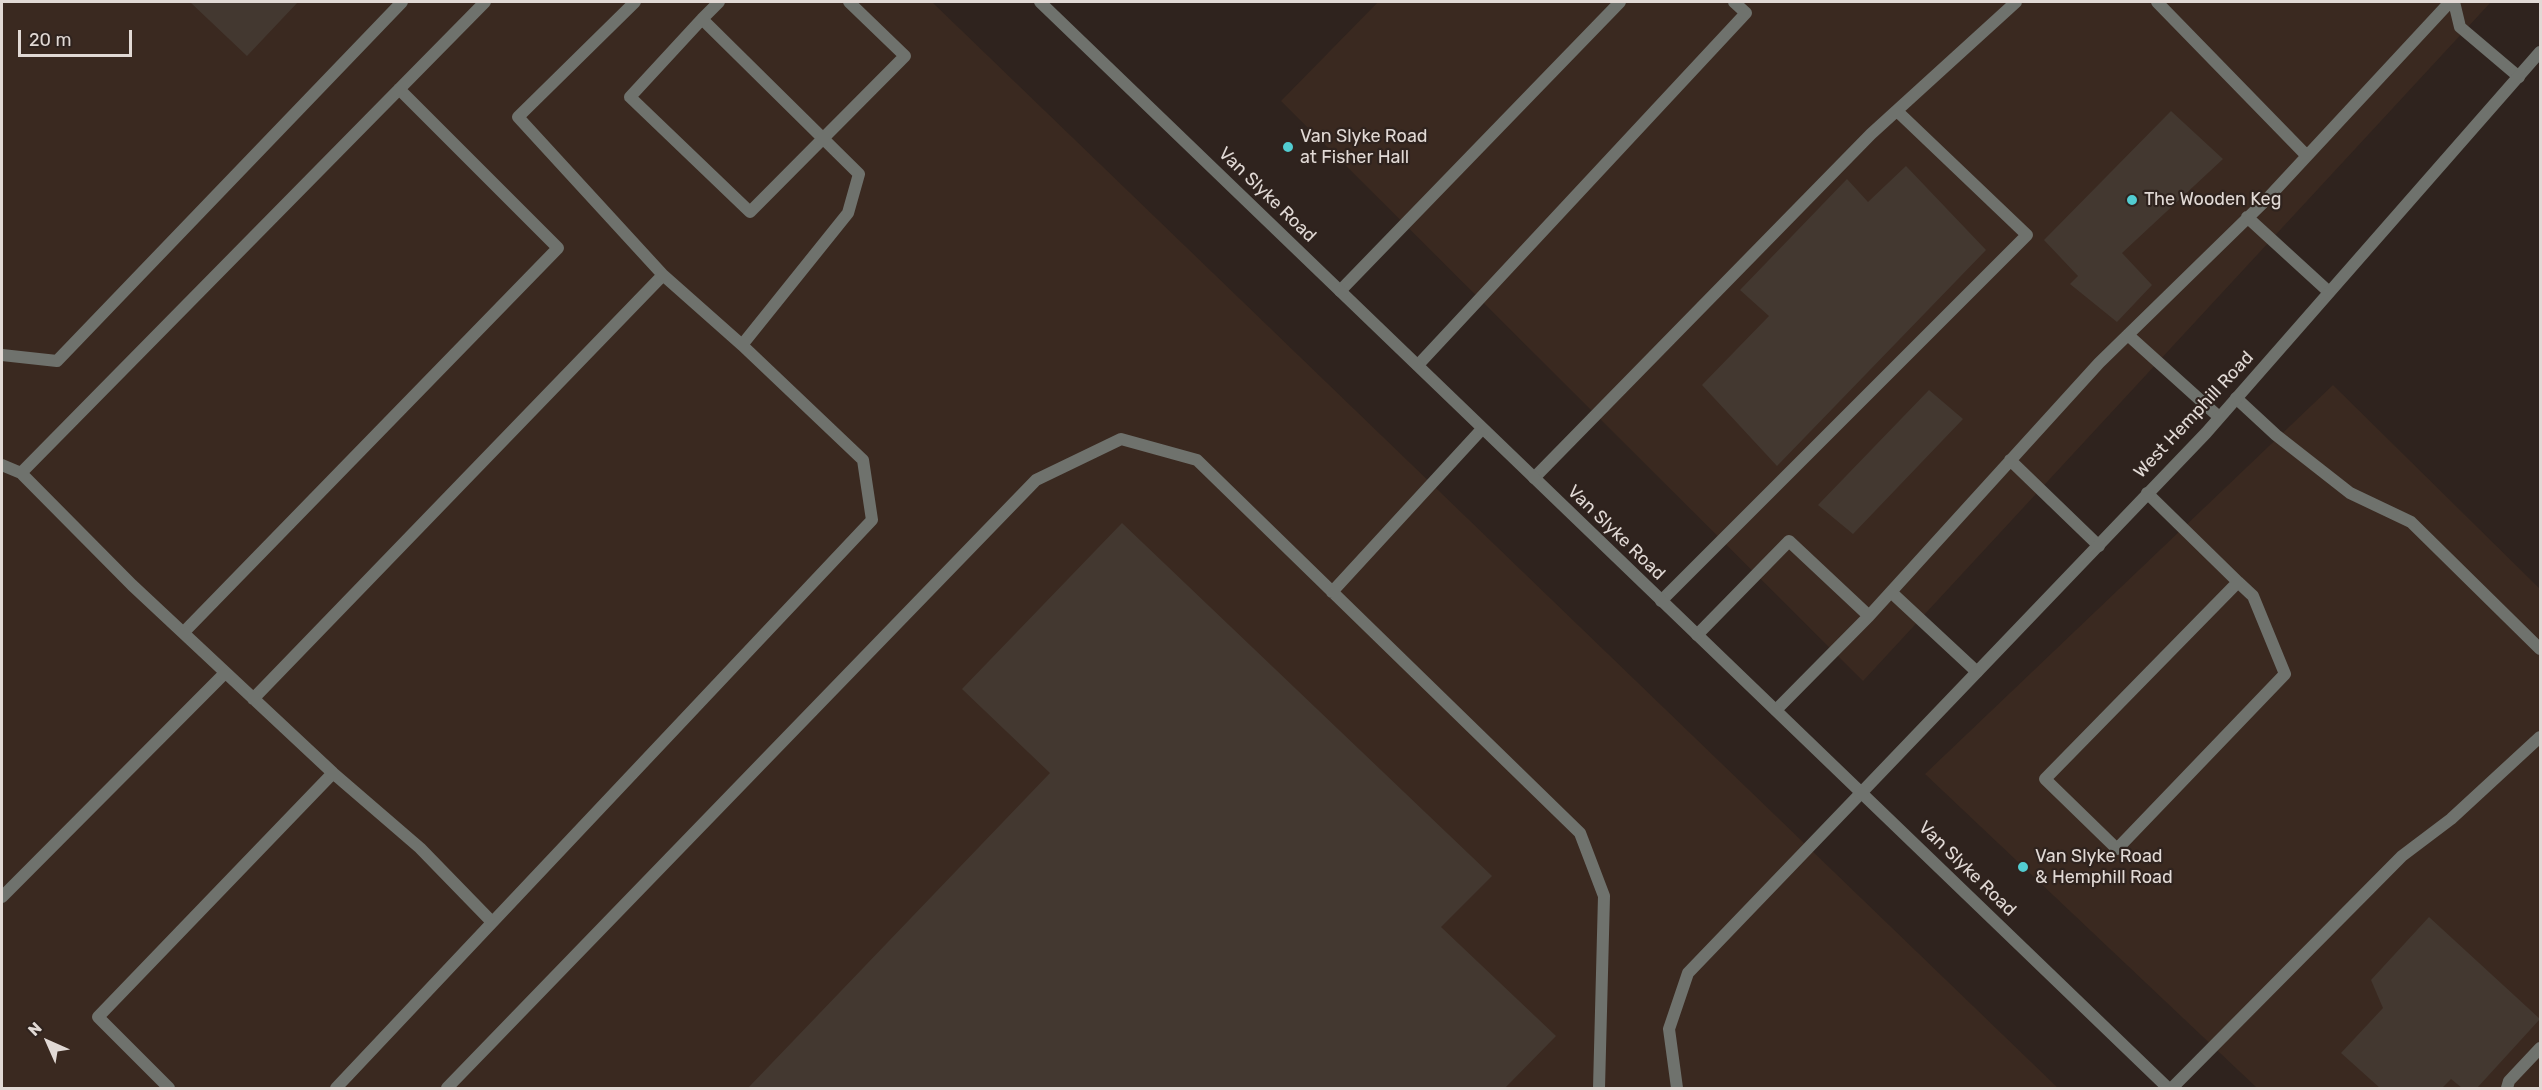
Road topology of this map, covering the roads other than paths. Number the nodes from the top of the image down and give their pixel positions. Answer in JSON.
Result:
{"nodes":[{"id":1,"x":402,"y":2,"type":"edge"},
{"id":2,"x":485,"y":2,"type":"edge"},
{"id":3,"x":635,"y":2,"type":"edge"},
{"id":4,"x":719,"y":2,"type":"edge"},
{"id":5,"x":849,"y":2,"type":"edge"},
{"id":6,"x":1040,"y":2,"type":"edge"},
{"id":7,"x":1620,"y":2,"type":"edge"},
{"id":8,"x":1734,"y":2,"type":"edge"},
{"id":9,"x":2016,"y":2,"type":"edge"},
{"id":10,"x":2157,"y":2,"type":"edge"},
{"id":11,"x":2452,"y":2,"type":"edge"},
{"id":12,"x":702,"y":20,"type":"junction"},
{"id":13,"x":2541,"y":52,"type":"edge"},
{"id":14,"x":2518,"y":77,"type":"junction"},
{"id":15,"x":399,"y":89,"type":"junction"},
{"id":16,"x":1897,"y":111,"type":"junction"},
{"id":17,"x":824,"y":138,"type":"junction"},
{"id":18,"x":2307,"y":156,"type":"junction"},
{"id":19,"x":2247,"y":217,"type":"junction"},
{"id":20,"x":663,"y":275,"type":"junction"},
{"id":21,"x":1340,"y":291,"type":"junction"},
{"id":22,"x":2329,"y":292,"type":"junction"},
{"id":23,"x":2128,"y":335,"type":"junction"},
{"id":24,"x":742,"y":345,"type":"junction"},
{"id":25,"x":2,"y":355,"type":"edge"},
{"id":26,"x":1418,"y":365,"type":"junction"},
{"id":27,"x":2236,"y":398,"type":"junction"},
{"id":28,"x":2219,"y":417,"type":"junction"},
{"id":29,"x":1482,"y":429,"type":"junction"},
{"id":30,"x":2010,"y":460,"type":"junction"},
{"id":31,"x":2,"y":465,"type":"edge"},
{"id":32,"x":21,"y":473,"type":"junction"},
{"id":33,"x":1534,"y":478,"type":"junction"},
{"id":34,"x":2147,"y":493,"type":"junction"},
{"id":35,"x":2099,"y":546,"type":"junction"},
{"id":36,"x":2238,"y":582,"type":"junction"},
{"id":37,"x":1332,"y":592,"type":"junction"},
{"id":38,"x":1891,"y":592,"type":"junction"},
{"id":39,"x":1661,"y":601,"type":"junction"},
{"id":40,"x":1869,"y":616,"type":"junction"},
{"id":41,"x":184,"y":632,"type":"junction"},
{"id":42,"x":1697,"y":635,"type":"junction"},
{"id":43,"x":2541,"y":649,"type":"edge"},
{"id":44,"x":1977,"y":672,"type":"junction"},
{"id":45,"x":225,"y":673,"type":"junction"},
{"id":46,"x":253,"y":699,"type":"junction"},
{"id":47,"x":1776,"y":710,"type":"junction"},
{"id":48,"x":2541,"y":737,"type":"edge"},
{"id":49,"x":333,"y":773,"type":"junction"},
{"id":50,"x":1862,"y":792,"type":"junction"},
{"id":51,"x":2,"y":897,"type":"edge"},
{"id":52,"x":492,"y":922,"type":"junction"},
{"id":53,"x":2541,"y":1048,"type":"edge"},
{"id":54,"x":169,"y":1089,"type":"edge"},
{"id":55,"x":336,"y":1089,"type":"edge"},
{"id":56,"x":447,"y":1089,"type":"edge"},
{"id":57,"x":1599,"y":1089,"type":"edge"},
{"id":58,"x":1677,"y":1089,"type":"edge"},
{"id":59,"x":2170,"y":1089,"type":"edge"},
{"id":60,"x":2507,"y":1089,"type":"edge"}],
"edges":[{"from":1,"to":25,"type":"street"},
{"from":2,"to":15,"type":"street"},
{"from":3,"to":20,"type":"street"},
{"from":4,"to":12,"type":"street"},
{"from":5,"to":17,"type":"street"},
{"from":6,"to":21,"type":"street","name":"Van Slyke Road"},
{"from":7,"to":21,"type":"street"},
{"from":8,"to":26,"type":"street"},
{"from":9,"to":16,"type":"street"},
{"from":10,"to":18,"type":"street"},
{"from":11,"to":14,"type":"street"},
{"from":11,"to":18,"type":"street"},
{"from":12,"to":17,"type":"street"},
{"from":12,"to":17,"type":"street"},
{"from":13,"to":14,"type":"street","name":"West Hemphill Road"},
{"from":14,"to":22,"type":"street","name":"West Hemphill Road"},
{"from":15,"to":32,"type":"street"},
{"from":15,"to":41,"type":"street"},
{"from":16,"to":33,"type":"street"},
{"from":16,"to":39,"type":"street"},
{"from":17,"to":24,"type":"street"},
{"from":18,"to":19,"type":"street"},
{"from":19,"to":22,"type":"street"},
{"from":19,"to":23,"type":"street"},
{"from":20,"to":24,"type":"street"},
{"from":20,"to":46,"type":"street"},
{"from":21,"to":26,"type":"street","name":"Van Slyke Road"},
{"from":22,"to":27,"type":"street","name":"West Hemphill Road"},
{"from":23,"to":28,"type":"street"},
{"from":23,"to":30,"type":"street"},
{"from":24,"to":52,"type":"street"},
{"from":26,"to":29,"type":"street","name":"Van Slyke Road"},
{"from":27,"to":28,"type":"street","name":"West Hemphill Road"},
{"from":27,"to":43,"type":"street"},
{"from":28,"to":34,"type":"street","name":"West Hemphill Road"},
{"from":29,"to":33,"type":"street","name":"Van Slyke Road"},
{"from":29,"to":37,"type":"street"},
{"from":30,"to":35,"type":"street"},
{"from":30,"to":38,"type":"street"},
{"from":31,"to":32,"type":"street"},
{"from":32,"to":41,"type":"street"},
{"from":33,"to":39,"type":"street","name":"Van Slyke Road"},
{"from":34,"to":35,"type":"street","name":"West Hemphill Road"},
{"from":34,"to":36,"type":"street"},
{"from":35,"to":44,"type":"street","name":"West Hemphill Road"},
{"from":36,"to":36,"type":"street"},
{"from":37,"to":56,"type":"street"},
{"from":37,"to":57,"type":"street"},
{"from":38,"to":40,"type":"street"},
{"from":38,"to":44,"type":"street"},
{"from":39,"to":42,"type":"street","name":"Van Slyke Road"},
{"from":40,"to":42,"type":"street"},
{"from":40,"to":47,"type":"street"},
{"from":41,"to":45,"type":"street"},
{"from":42,"to":47,"type":"street","name":"Van Slyke Road"},
{"from":44,"to":50,"type":"street","name":"West Hemphill Road"},
{"from":45,"to":46,"type":"street"},
{"from":45,"to":51,"type":"street"},
{"from":46,"to":49,"type":"street"},
{"from":47,"to":50,"type":"street","name":"Van Slyke Road"},
{"from":48,"to":59,"type":"street"},
{"from":49,"to":52,"type":"street"},
{"from":49,"to":54,"type":"street"},
{"from":50,"to":58,"type":"street","name":"West Hemphill Road"},
{"from":50,"to":59,"type":"street","name":"Van Slyke Road"},
{"from":52,"to":55,"type":"street"},
{"from":53,"to":60,"type":"street"}]}
